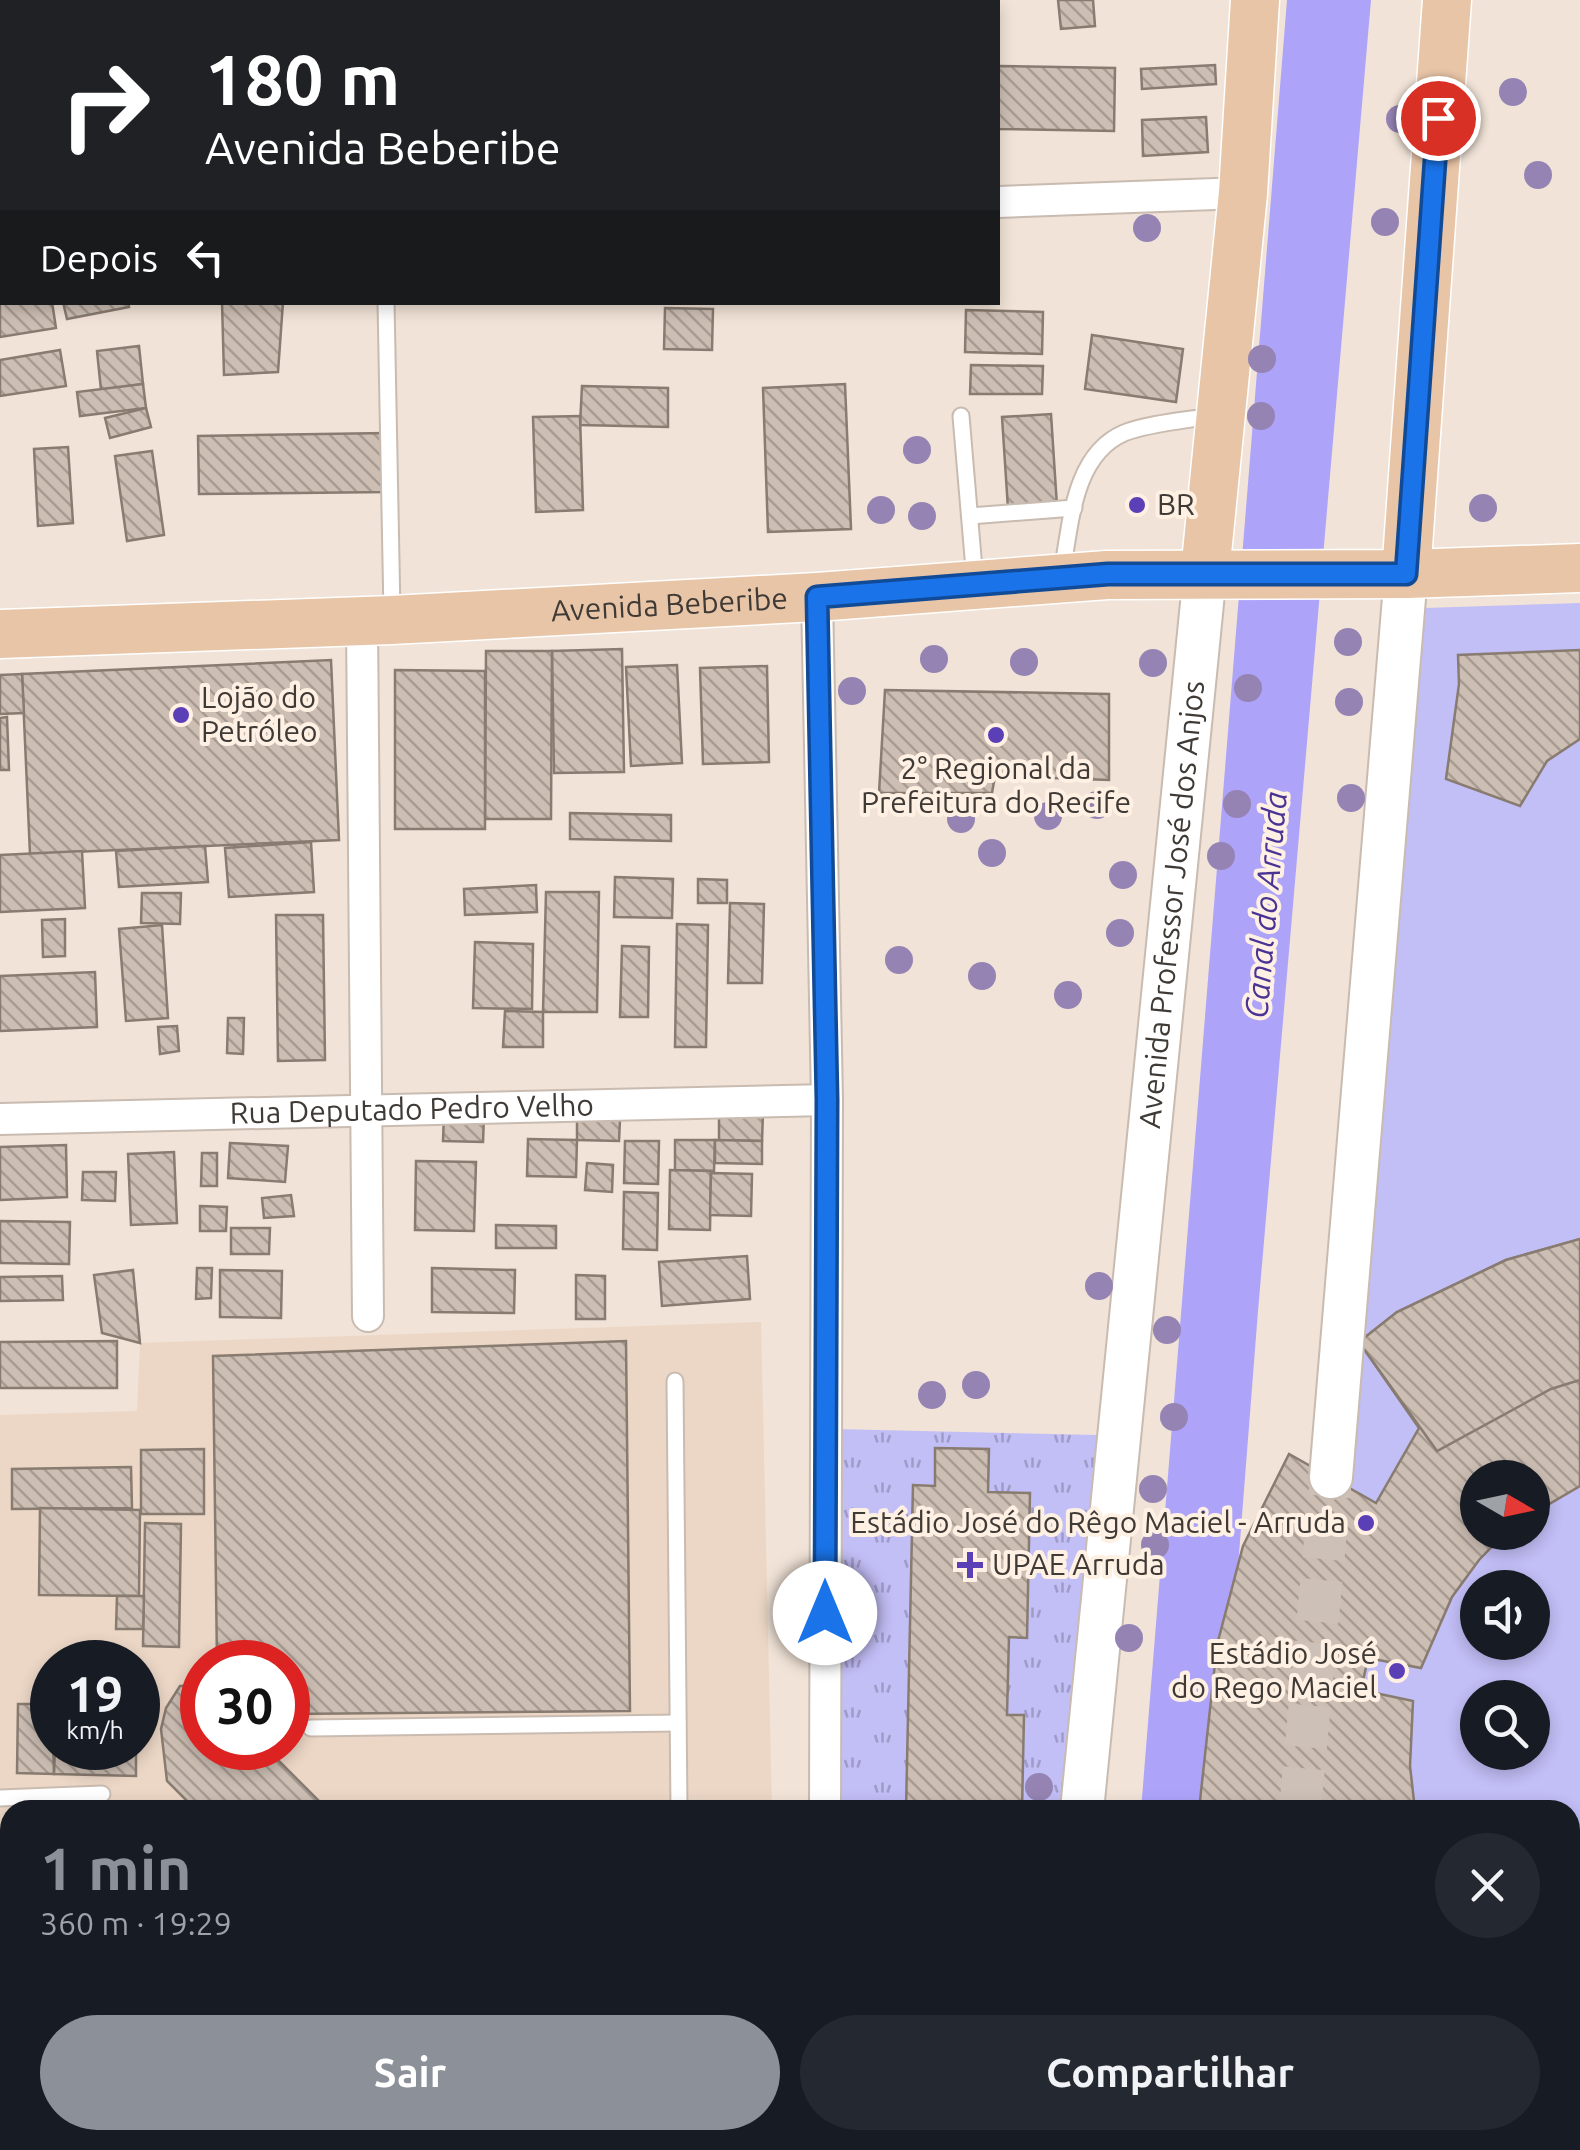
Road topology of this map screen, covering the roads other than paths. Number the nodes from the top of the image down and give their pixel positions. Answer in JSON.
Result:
{"nodes":[{"id":1,"x":1255,"y":0,"type":"edge"},
{"id":2,"x":1447,"y":0,"type":"edge"},
{"id":3,"x":1242,"y":193,"type":"junction"},
{"id":4,"x":1000,"y":202,"type":"edge"},
{"id":5,"x":386,"y":305,"type":"edge"},
{"id":6,"x":1221,"y":414,"type":"junction"},
{"id":7,"x":961,"y":416,"type":"dead end"},
{"id":8,"x":1074,"y":508,"type":"junction"},
{"id":9,"x":970,"y":516,"type":"junction"},
{"id":10,"x":1580,"y":568,"type":"edge"},
{"id":11,"x":1221,"y":572,"type":"junction"},
{"id":12,"x":1406,"y":574,"type":"junction"},
{"id":13,"x":1061,"y":577,"type":"junction"},
{"id":14,"x":976,"y":584,"type":"junction"},
{"id":15,"x":817,"y":597,"type":"junction"},
{"id":16,"x":377,"y":621,"type":"junction"},
{"id":17,"x":0,"y":634,"type":"edge"},
{"id":18,"x":827,"y":1100,"type":"junction"},
{"id":19,"x":366,"y":1109,"type":"junction"},
{"id":20,"x":0,"y":1118,"type":"edge"},
{"id":21,"x":368,"y":1316,"type":"dead end"},
{"id":22,"x":676,"y":1381,"type":"dead end"},
{"id":23,"x":1331,"y":1476,"type":"tunnel mouth"},
{"id":24,"x":678,"y":1723,"type":"junction"},
{"id":25,"x":310,"y":1728,"type":"dead end"},
{"id":26,"x":102,"y":1794,"type":"dead end"},
{"id":27,"x":0,"y":1798,"type":"edge"},
{"id":28,"x":679,"y":1800,"type":"edge"},
{"id":29,"x":824,"y":1800,"type":"edge"},
{"id":30,"x":1083,"y":1800,"type":"edge"}],
"edges":[{"from":1,"to":3,"type":"main road","name":"Avenida Professor José dos Anjos"},
{"from":2,"to":12,"type":"main road"},
{"from":3,"to":4,"type":"street"},
{"from":3,"to":6,"type":"main road","name":"Avenida Professor José dos Anjos"},
{"from":5,"to":16,"type":"lane"},
{"from":6,"to":8,"type":"lane"},
{"from":6,"to":11,"type":"main road","name":"Avenida Professor José dos Anjos"},
{"from":7,"to":9,"type":"lane"},
{"from":8,"to":9,"type":"lane"},
{"from":8,"to":13,"type":"lane"},
{"from":9,"to":14,"type":"lane"},
{"from":10,"to":12,"type":"main road","name":"Avenida Beberibe"},
{"from":11,"to":12,"type":"main road","name":"Avenida Beberibe"},
{"from":11,"to":13,"type":"main road","name":"Avenida Beberibe"},
{"from":11,"to":30,"type":"main road","name":"Avenida Professor José dos Anjos"},
{"from":12,"to":23,"type":"main road"},
{"from":13,"to":14,"type":"main road","name":"Avenida Beberibe"},
{"from":14,"to":15,"type":"main road","name":"Avenida Beberibe"},
{"from":15,"to":16,"type":"main road","name":"Avenida Beberibe"},
{"from":15,"to":18,"type":"street"},
{"from":16,"to":17,"type":"main road","name":"Avenida Beberibe"},
{"from":16,"to":19,"type":"street"},
{"from":18,"to":19,"type":"street","name":"Rua Deputado Pedro Velho"},
{"from":18,"to":29,"type":"street"},
{"from":19,"to":20,"type":"street","name":"Rua Deputado Pedro Velho"},
{"from":19,"to":21,"type":"street"},
{"from":22,"to":24,"type":"lane"},
{"from":24,"to":25,"type":"lane"},
{"from":24,"to":28,"type":"lane"},
{"from":26,"to":27,"type":"lane"}]}
